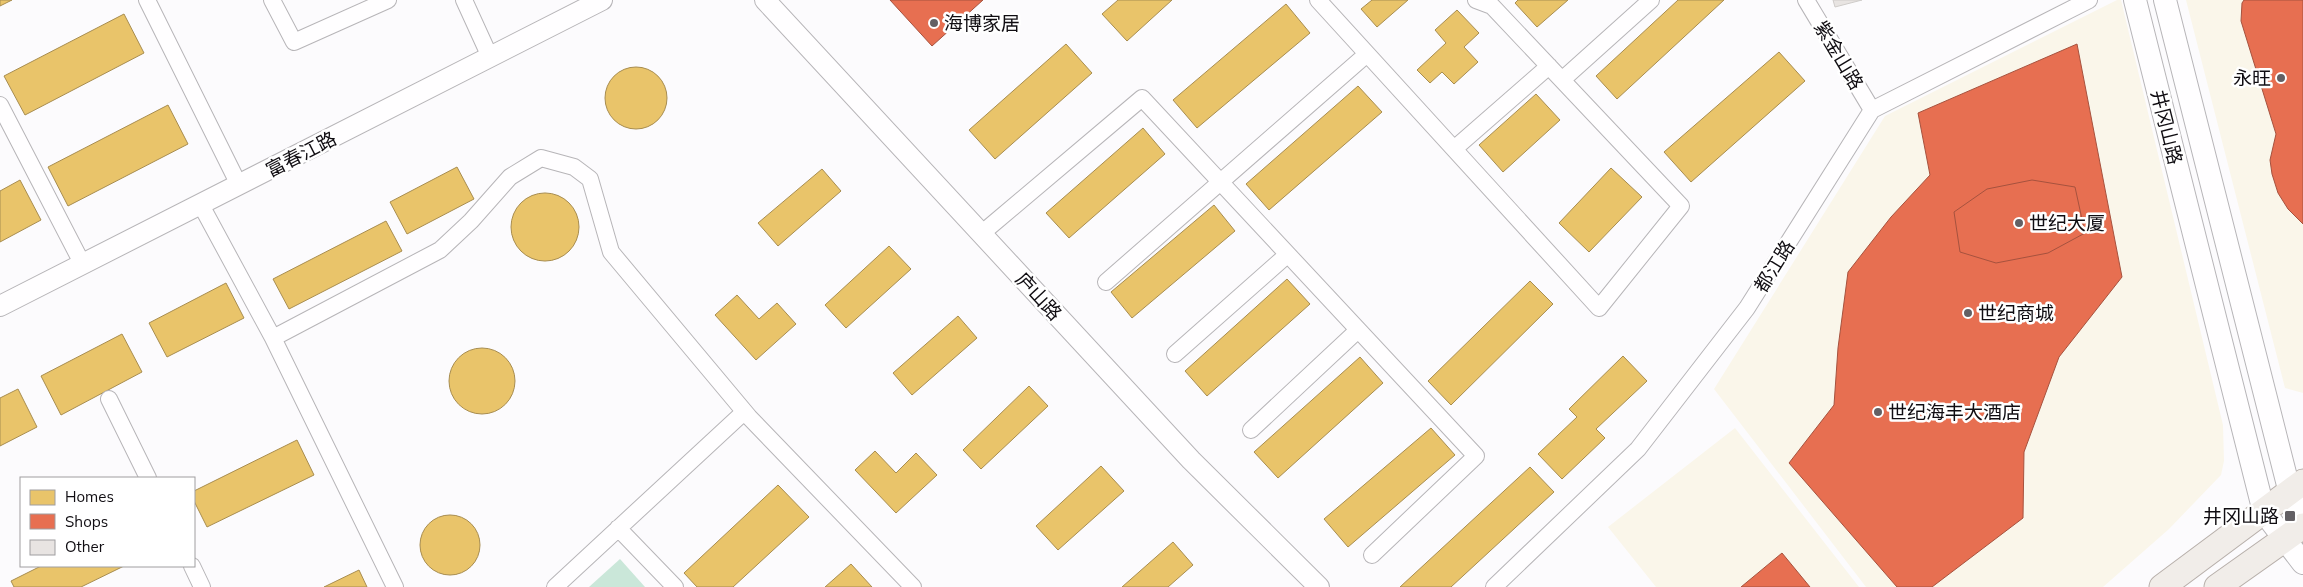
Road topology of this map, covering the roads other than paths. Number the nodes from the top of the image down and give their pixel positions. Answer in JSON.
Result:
{"nodes":[{"id":1,"x":147,"y":0,"type":"edge"},
{"id":2,"x":272,"y":0,"type":"edge"},
{"id":3,"x":388,"y":0,"type":"edge"},
{"id":4,"x":464,"y":0,"type":"edge"},
{"id":5,"x":602,"y":0,"type":"edge"},
{"id":6,"x":765,"y":0,"type":"edge"},
{"id":7,"x":1318,"y":0,"type":"edge"},
{"id":8,"x":1476,"y":0,"type":"edge"},
{"id":9,"x":1650,"y":0,"type":"edge"},
{"id":10,"x":1806,"y":0,"type":"edge"},
{"id":11,"x":2089,"y":0,"type":"edge"},
{"id":12,"x":2135,"y":0,"type":"edge"},
{"id":13,"x":2165,"y":0,"type":"edge"},
{"id":14,"x":1368,"y":54,"type":"junction"},
{"id":15,"x":490,"y":57,"type":"junction"},
{"id":16,"x":1549,"y":66,"type":"junction"},
{"id":17,"x":1562,"y":80,"type":"junction"},
{"id":18,"x":0,"y":105,"type":"edge"},
{"id":19,"x":1872,"y":110,"type":"junction"},
{"id":20,"x":1454,"y":148,"type":"junction"},
{"id":21,"x":1220,"y":184,"type":"junction"},
{"id":22,"x":240,"y":185,"type":"junction"},
{"id":23,"x":201,"y":205,"type":"junction"},
{"id":24,"x":981,"y":234,"type":"junction"},
{"id":25,"x":1287,"y":255,"type":"junction"},
{"id":26,"x":83,"y":265,"type":"junction"},
{"id":27,"x":1106,"y":282,"type":"dead end"},
{"id":28,"x":0,"y":306,"type":"edge"},
{"id":29,"x":1358,"y":330,"type":"junction"},
{"id":30,"x":272,"y":338,"type":"junction"},
{"id":31,"x":1175,"y":354,"type":"dead end"},
{"id":32,"x":109,"y":399,"type":"dead end"},
{"id":33,"x":744,"y":412,"type":"junction"},
{"id":34,"x":1251,"y":430,"type":"dead end"},
{"id":35,"x":148,"y":477,"type":"edge"},
{"id":36,"x":2298,"y":496,"type":"edge"},
{"id":37,"x":2264,"y":512,"type":"junction"},
{"id":38,"x":618,"y":528,"type":"junction"},
{"id":39,"x":2293,"y":532,"type":"edge"},
{"id":40,"x":1372,"y":555,"type":"dead end"},
{"id":41,"x":2303,"y":563,"type":"edge"},
{"id":42,"x":192,"y":567,"type":"edge"},
{"id":43,"x":202,"y":587,"type":"edge"},
{"id":44,"x":396,"y":587,"type":"edge"},
{"id":45,"x":555,"y":587,"type":"edge"},
{"id":46,"x":675,"y":587,"type":"edge"},
{"id":47,"x":913,"y":587,"type":"edge"},
{"id":48,"x":1319,"y":587,"type":"edge"},
{"id":49,"x":1494,"y":587,"type":"edge"},
{"id":50,"x":2162,"y":587,"type":"edge"},
{"id":51,"x":2217,"y":587,"type":"edge"}],
"edges":[{"from":1,"to":22,"type":"street"},
{"from":2,"to":3,"type":"street"},
{"from":4,"to":15,"type":"street"},
{"from":5,"to":15,"type":"street","name":"富春江路"},
{"from":6,"to":24,"type":"street","name":"庐山路"},
{"from":7,"to":14,"type":"street"},
{"from":8,"to":16,"type":"street"},
{"from":9,"to":17,"type":"street"},
{"from":10,"to":19,"type":"street","name":"紫金山路"},
{"from":11,"to":19,"type":"street"},
{"from":12,"to":37,"type":"main road","name":"井冈山路"},
{"from":13,"to":36,"type":"main road","name":"井冈山路"},
{"from":14,"to":20,"type":"street"},
{"from":14,"to":21,"type":"street"},
{"from":15,"to":22,"type":"street","name":"富春江路"},
{"from":16,"to":17,"type":"street"},
{"from":16,"to":20,"type":"street"},
{"from":17,"to":20,"type":"street"},
{"from":18,"to":26,"type":"street"},
{"from":19,"to":49,"type":"street","name":"都江路"},
{"from":21,"to":24,"type":"street"},
{"from":21,"to":25,"type":"street"},
{"from":21,"to":27,"type":"street"},
{"from":22,"to":23,"type":"street","name":"富春江路"},
{"from":23,"to":26,"type":"street","name":"富春江路"},
{"from":23,"to":30,"type":"street"},
{"from":24,"to":48,"type":"street","name":"庐山路"},
{"from":25,"to":29,"type":"street"},
{"from":25,"to":31,"type":"street"},
{"from":26,"to":28,"type":"street","name":"富春江路"},
{"from":29,"to":34,"type":"street"},
{"from":29,"to":40,"type":"street"},
{"from":30,"to":33,"type":"street"},
{"from":30,"to":44,"type":"street"},
{"from":32,"to":35,"type":"street"},
{"from":33,"to":38,"type":"street"},
{"from":33,"to":47,"type":"street"},
{"from":36,"to":37,"type":"main road"},
{"from":37,"to":39,"type":"main road","name":"井冈山路"},
{"from":37,"to":50,"type":"main road"},
{"from":38,"to":45,"type":"street"},
{"from":38,"to":46,"type":"street"},
{"from":39,"to":41,"type":"main road","name":"井冈山路"},
{"from":39,"to":51,"type":"main road"},
{"from":42,"to":43,"type":"street"}]}
